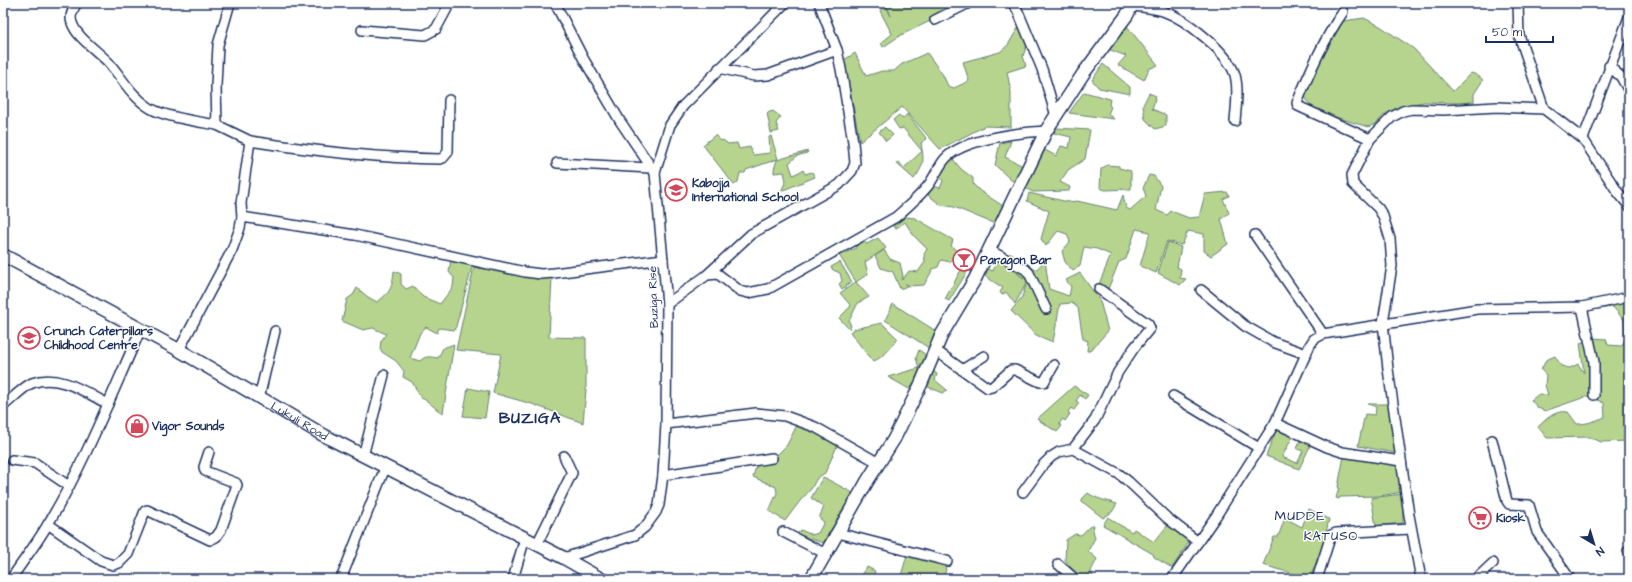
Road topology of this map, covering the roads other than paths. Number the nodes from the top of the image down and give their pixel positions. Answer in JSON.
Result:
{"nodes":[{"id":1,"x":76,"y":3,"type":"edge"},
{"id":2,"x":230,"y":3,"type":"edge"},
{"id":3,"x":450,"y":3,"type":"edge"},
{"id":4,"x":555,"y":3,"type":"edge"},
{"id":5,"x":785,"y":3,"type":"edge"},
{"id":6,"x":819,"y":3,"type":"edge"},
{"id":7,"x":969,"y":3,"type":"edge"},
{"id":8,"x":1012,"y":3,"type":"edge"},
{"id":9,"x":1518,"y":3,"type":"edge"},
{"id":10,"x":1133,"y":4,"type":"edge"},
{"id":11,"x":1342,"y":12,"type":"dead end"},
{"id":12,"x":1629,"y":17,"type":"edge"},
{"id":13,"x":935,"y":20,"type":"dead end"},
{"id":14,"x":362,"y":30,"type":"dead end"},
{"id":15,"x":837,"y":50,"type":"junction"},
{"id":16,"x":1609,"y":66,"type":"junction"},
{"id":17,"x":719,"y":68,"type":"junction"},
{"id":18,"x":1629,"y":91,"type":"edge"},
{"id":19,"x":449,"y":100,"type":"dead end"},
{"id":20,"x":1544,"y":109,"type":"junction"},
{"id":21,"x":1056,"y":116,"type":"junction"},
{"id":22,"x":1235,"y":121,"type":"dead end"},
{"id":23,"x":217,"y":125,"type":"junction"},
{"id":24,"x":1046,"y":131,"type":"junction"},
{"id":25,"x":1370,"y":139,"type":"junction"},
{"id":26,"x":1583,"y":139,"type":"junction"},
{"id":27,"x":250,"y":141,"type":"junction"},
{"id":28,"x":557,"y":163,"type":"dead end"},
{"id":29,"x":652,"y":170,"type":"junction"},
{"id":30,"x":1629,"y":206,"type":"edge"},
{"id":31,"x":242,"y":217,"type":"junction"},
{"id":32,"x":1255,"y":235,"type":"dead end"},
{"id":33,"x":989,"y":250,"type":"junction"},
{"id":34,"x":4,"y":258,"type":"edge"},
{"id":35,"x":664,"y":258,"type":"junction"},
{"id":36,"x":707,"y":274,"type":"junction"},
{"id":37,"x":1099,"y":289,"type":"dead end"},
{"id":38,"x":1201,"y":290,"type":"dead end"},
{"id":39,"x":1629,"y":297,"type":"edge"},
{"id":40,"x":667,"y":304,"type":"junction"},
{"id":41,"x":1582,"y":307,"type":"junction"},
{"id":42,"x":1046,"y":309,"type":"dead end"},
{"id":43,"x":1384,"y":323,"type":"junction"},
{"id":44,"x":141,"y":329,"type":"junction"},
{"id":45,"x":275,"y":332,"type":"dead end"},
{"id":46,"x":1323,"y":334,"type":"junction"},
{"id":47,"x":179,"y":350,"type":"junction"},
{"id":48,"x":935,"y":350,"type":"junction"},
{"id":49,"x":1306,"y":354,"type":"junction"},
{"id":50,"x":984,"y":356,"type":"dead end"},
{"id":51,"x":1054,"y":365,"type":"dead end"},
{"id":52,"x":962,"y":370,"type":"junction"},
{"id":53,"x":384,"y":375,"type":"dead end"},
{"id":54,"x":1173,"y":396,"type":"dead end"},
{"id":55,"x":1594,"y":396,"type":"dead end"},
{"id":56,"x":259,"y":398,"type":"junction"},
{"id":57,"x":108,"y":404,"type":"junction"},
{"id":58,"x":3,"y":406,"type":"edge"},
{"id":59,"x":1275,"y":423,"type":"junction"},
{"id":60,"x":666,"y":424,"type":"junction"},
{"id":61,"x":1492,"y":440,"type":"dead end"},
{"id":62,"x":1259,"y":448,"type":"junction"},
{"id":63,"x":1073,"y":449,"type":"junction"},
{"id":64,"x":209,"y":452,"type":"dead end"},
{"id":65,"x":363,"y":456,"type":"junction"},
{"id":66,"x":564,"y":456,"type":"dead end"},
{"id":67,"x":772,"y":458,"type":"dead end"},
{"id":68,"x":12,"y":460,"type":"dead end"},
{"id":69,"x":1401,"y":460,"type":"junction"},
{"id":70,"x":879,"y":463,"type":"junction"},
{"id":71,"x":385,"y":468,"type":"junction"},
{"id":72,"x":663,"y":475,"type":"junction"},
{"id":73,"x":69,"y":486,"type":"junction"},
{"id":74,"x":1023,"y":492,"type":"dead end"},
{"id":75,"x":48,"y":524,"type":"junction"},
{"id":76,"x":1411,"y":529,"type":"junction"},
{"id":77,"x":783,"y":532,"type":"dead end"},
{"id":78,"x":838,"y":533,"type":"junction"},
{"id":79,"x":525,"y":538,"type":"junction"},
{"id":80,"x":1198,"y":542,"type":"junction"},
{"id":81,"x":537,"y":544,"type":"junction"},
{"id":82,"x":826,"y":554,"type":"junction"},
{"id":83,"x":564,"y":558,"type":"junction"},
{"id":84,"x":947,"y":561,"type":"dead end"},
{"id":85,"x":1058,"y":564,"type":"dead end"},
{"id":86,"x":1493,"y":564,"type":"dead end"},
{"id":87,"x":11,"y":579,"type":"edge"},
{"id":88,"x":341,"y":579,"type":"edge"},
{"id":89,"x":513,"y":579,"type":"edge"},
{"id":90,"x":601,"y":579,"type":"edge"},
{"id":91,"x":811,"y":579,"type":"edge"},
{"id":92,"x":1075,"y":579,"type":"edge"},
{"id":93,"x":1172,"y":579,"type":"edge"},
{"id":94,"x":1317,"y":579,"type":"edge"},
{"id":95,"x":1421,"y":579,"type":"edge"},
{"id":96,"x":1476,"y":579,"type":"edge"},
{"id":97,"x":1570,"y":579,"type":"edge"}],
"edges":[{"from":1,"to":23,"type":"street"},
{"from":2,"to":23,"type":"street"},
{"from":3,"to":14,"type":"street"},
{"from":4,"to":29,"type":"street","name":"Buziga Rise"},
{"from":5,"to":17,"type":"street"},
{"from":6,"to":15,"type":"street"},
{"from":7,"to":13,"type":"street"},
{"from":8,"to":21,"type":"street"},
{"from":9,"to":20,"type":"street"},
{"from":10,"to":21,"type":"street"},
{"from":10,"to":22,"type":"street"},
{"from":11,"to":25,"type":"street"},
{"from":12,"to":16,"type":"street"},
{"from":15,"to":17,"type":"street"},
{"from":15,"to":36,"type":"street"},
{"from":16,"to":18,"type":"street"},
{"from":16,"to":26,"type":"street"},
{"from":17,"to":29,"type":"street"},
{"from":19,"to":27,"type":"street"},
{"from":20,"to":25,"type":"street"},
{"from":20,"to":26,"type":"street"},
{"from":21,"to":24,"type":"street"},
{"from":23,"to":27,"type":"street"},
{"from":24,"to":33,"type":"street"},
{"from":24,"to":36,"type":"street"},
{"from":25,"to":43,"type":"street"},
{"from":26,"to":30,"type":"street"},
{"from":27,"to":31,"type":"street"},
{"from":28,"to":29,"type":"street"},
{"from":29,"to":35,"type":"street","name":"Buziga Rise"},
{"from":31,"to":35,"type":"street"},
{"from":31,"to":47,"type":"street"},
{"from":32,"to":46,"type":"street"},
{"from":33,"to":42,"type":"street"},
{"from":33,"to":48,"type":"street"},
{"from":34,"to":44,"type":"street","name":"Lukuli Road"},
{"from":35,"to":40,"type":"street","name":"Buziga Rise"},
{"from":36,"to":40,"type":"street"},
{"from":37,"to":63,"type":"street"},
{"from":38,"to":49,"type":"street"},
{"from":39,"to":41,"type":"street"},
{"from":40,"to":60,"type":"street","name":"Buziga Rise"},
{"from":41,"to":43,"type":"street"},
{"from":41,"to":55,"type":"street"},
{"from":43,"to":46,"type":"street"},
{"from":43,"to":69,"type":"street"},
{"from":44,"to":47,"type":"street","name":"Lukuli Road"},
{"from":44,"to":57,"type":"street"},
{"from":45,"to":56,"type":"street"},
{"from":46,"to":49,"type":"street"},
{"from":47,"to":56,"type":"street","name":"Lukuli Road"},
{"from":48,"to":52,"type":"street"},
{"from":48,"to":70,"type":"street"},
{"from":49,"to":59,"type":"street"},
{"from":50,"to":52,"type":"street"},
{"from":51,"to":52,"type":"street"},
{"from":53,"to":65,"type":"street"},
{"from":54,"to":62,"type":"street"},
{"from":56,"to":65,"type":"street","name":"Lukuli Road"},
{"from":57,"to":58,"type":"street"},
{"from":57,"to":73,"type":"street"},
{"from":59,"to":62,"type":"street"},
{"from":59,"to":69,"type":"street"},
{"from":60,"to":70,"type":"street"},
{"from":60,"to":72,"type":"street","name":"Buziga Rise"},
{"from":61,"to":97,"type":"street"},
{"from":62,"to":80,"type":"street"},
{"from":63,"to":74,"type":"street"},
{"from":63,"to":80,"type":"street"},
{"from":64,"to":75,"type":"street"},
{"from":65,"to":71,"type":"street","name":"Lukuli Road"},
{"from":66,"to":81,"type":"street"},
{"from":67,"to":72,"type":"street"},
{"from":68,"to":73,"type":"street"},
{"from":69,"to":76,"type":"street"},
{"from":70,"to":78,"type":"street"},
{"from":71,"to":79,"type":"street","name":"Lukuli Road"},
{"from":71,"to":88,"type":"street"},
{"from":72,"to":83,"type":"street","name":"Buziga Rise"},
{"from":73,"to":75,"type":"street"},
{"from":75,"to":87,"type":"street"},
{"from":76,"to":94,"type":"street"},
{"from":76,"to":95,"type":"street"},
{"from":77,"to":82,"type":"street"},
{"from":78,"to":82,"type":"street"},
{"from":78,"to":84,"type":"street"},
{"from":79,"to":81,"type":"street","name":"Lukuli Road"},
{"from":79,"to":89,"type":"street"},
{"from":80,"to":93,"type":"street"},
{"from":81,"to":83,"type":"street","name":"Lukuli Road"},
{"from":82,"to":91,"type":"street"},
{"from":83,"to":90,"type":"street","name":"Lukuli Road"},
{"from":85,"to":92,"type":"street"},
{"from":86,"to":96,"type":"street"}]}
